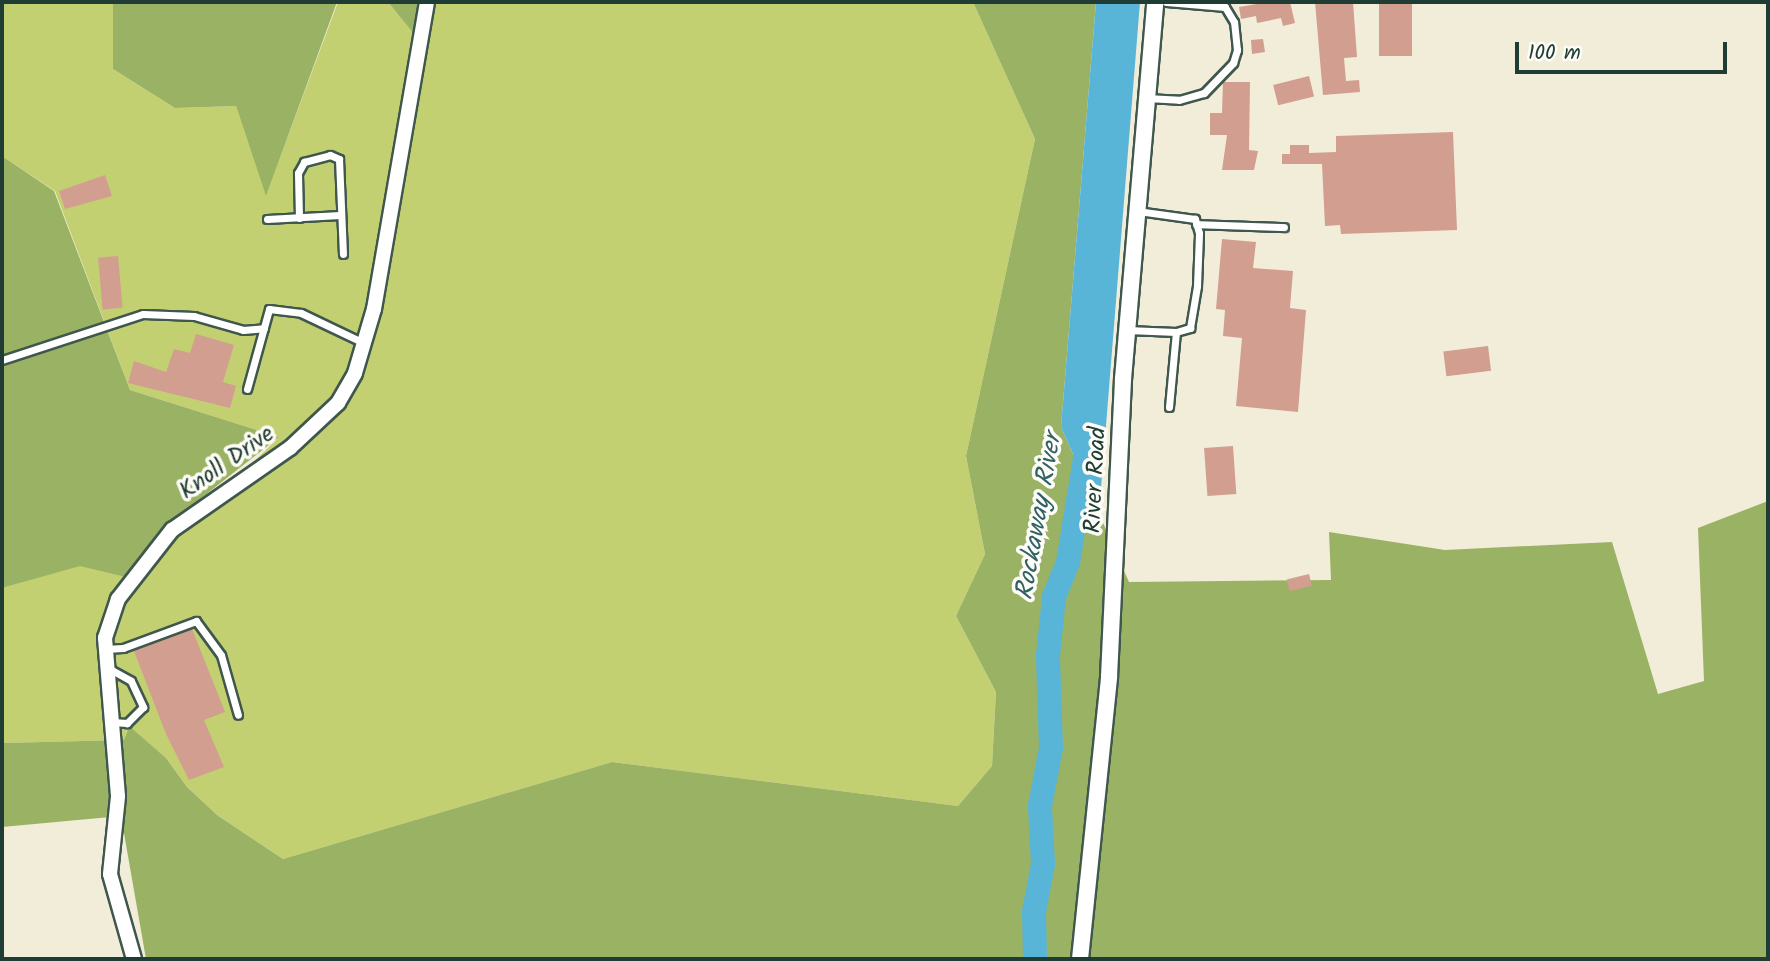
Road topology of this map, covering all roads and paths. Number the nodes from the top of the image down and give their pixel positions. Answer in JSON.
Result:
{"nodes":[{"id":1,"x":427,"y":2,"type":"edge"},
{"id":2,"x":1155,"y":2,"type":"edge"},
{"id":3,"x":1166,"y":2,"type":"edge"},
{"id":4,"x":1146,"y":98,"type":"junction"},
{"id":5,"x":1136,"y":211,"type":"junction"},
{"id":6,"x":340,"y":215,"type":"junction"},
{"id":7,"x":299,"y":218,"type":"junction"},
{"id":8,"x":267,"y":219,"type":"dead end"},
{"id":9,"x":1196,"y":224,"type":"junction"},
{"id":10,"x":1284,"y":227,"type":"dead end"},
{"id":11,"x":343,"y":254,"type":"dead end"},
{"id":12,"x":264,"y":328,"type":"junction"},
{"id":13,"x":1127,"y":330,"type":"junction"},
{"id":14,"x":1176,"y":332,"type":"junction"},
{"id":15,"x":365,"y":343,"type":"junction"},
{"id":16,"x":2,"y":360,"type":"edge"},
{"id":17,"x":247,"y":389,"type":"dead end"},
{"id":18,"x":1169,"y":407,"type":"dead end"},
{"id":19,"x":104,"y":649,"type":"junction"},
{"id":20,"x":105,"y":666,"type":"junction"},
{"id":21,"x":238,"y":715,"type":"dead end"},
{"id":22,"x":112,"y":722,"type":"junction"},
{"id":23,"x":134,"y":959,"type":"edge"},
{"id":24,"x":1080,"y":959,"type":"edge"}],
"edges":[{"from":1,"to":15,"type":"street","name":"Knoll Drive"},
{"from":2,"to":4,"type":"street","name":"River Road"},
{"from":3,"to":4,"type":"lane"},
{"from":4,"to":5,"type":"street","name":"River Road"},
{"from":5,"to":9,"type":"lane"},
{"from":5,"to":13,"type":"street","name":"River Road"},
{"from":6,"to":7,"type":"lane"},
{"from":6,"to":7,"type":"lane"},
{"from":6,"to":11,"type":"lane"},
{"from":7,"to":8,"type":"lane"},
{"from":9,"to":10,"type":"lane"},
{"from":9,"to":14,"type":"lane"},
{"from":12,"to":15,"type":"lane"},
{"from":12,"to":16,"type":"lane"},
{"from":12,"to":17,"type":"lane"},
{"from":13,"to":14,"type":"lane"},
{"from":13,"to":24,"type":"street","name":"River Road"},
{"from":14,"to":18,"type":"lane"},
{"from":15,"to":19,"type":"street","name":"Knoll Drive"},
{"from":19,"to":20,"type":"street","name":"Knoll Drive"},
{"from":19,"to":21,"type":"lane"},
{"from":20,"to":22,"type":"street","name":"Knoll Drive"},
{"from":20,"to":22,"type":"lane"},
{"from":22,"to":23,"type":"street","name":"Knoll Drive"}]}
